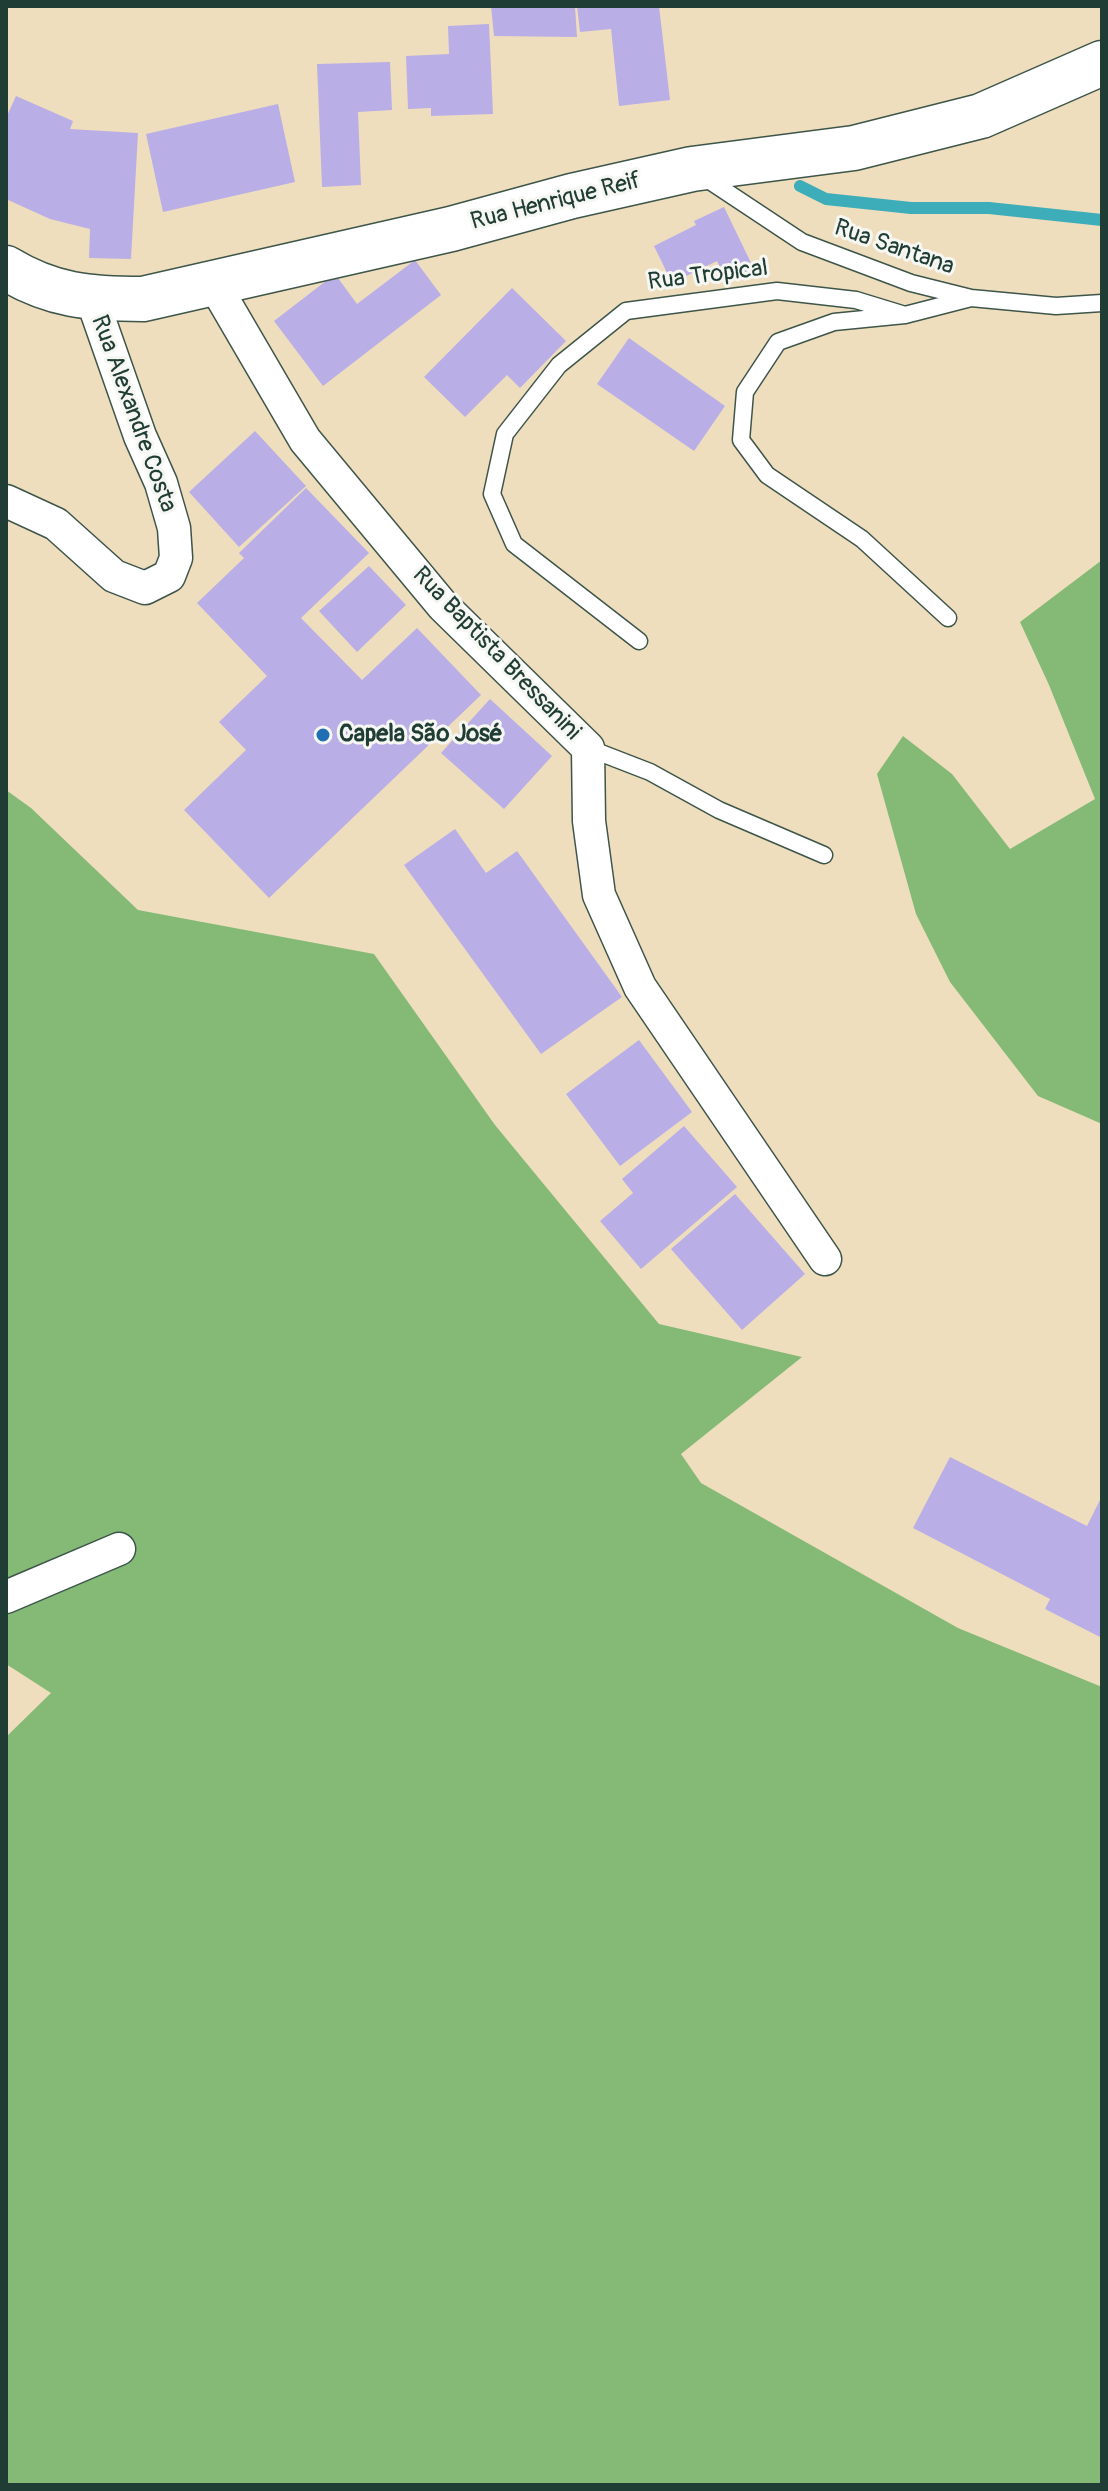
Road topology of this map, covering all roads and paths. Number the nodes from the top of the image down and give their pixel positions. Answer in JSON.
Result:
{"nodes":[{"id":1,"x":1102,"y":63,"type":"edge"},
{"id":2,"x":692,"y":169,"type":"junction"},
{"id":3,"x":6,"y":268,"type":"edge"},
{"id":4,"x":214,"y":284,"type":"junction"},
{"id":5,"x":971,"y":298,"type":"junction"},
{"id":6,"x":92,"y":299,"type":"junction"},
{"id":7,"x":1102,"y":303,"type":"edge"},
{"id":8,"x":905,"y":315,"type":"junction"},
{"id":9,"x":6,"y":501,"type":"edge"},
{"id":10,"x":948,"y":618,"type":"dead end"},
{"id":11,"x":639,"y":641,"type":"dead end"},
{"id":12,"x":588,"y":748,"type":"junction"},
{"id":13,"x":824,"y":855,"type":"dead end"},
{"id":14,"x":825,"y":1259,"type":"dead end"},
{"id":15,"x":119,"y":1549,"type":"dead end"},
{"id":16,"x":6,"y":1597,"type":"edge"}],
"edges":[{"from":1,"to":2,"type":"street","name":"Rua Henrique Reif"},
{"from":2,"to":4,"type":"street","name":"Rua Henrique Reif"},
{"from":2,"to":5,"type":"lane","name":"Rua Santana"},
{"from":3,"to":6,"type":"street","name":"Rua Henrique Reif"},
{"from":4,"to":6,"type":"street","name":"Rua Henrique Reif"},
{"from":4,"to":12,"type":"street","name":"Rua Baptista Bressanini"},
{"from":5,"to":7,"type":"lane","name":"Rua Santana"},
{"from":5,"to":8,"type":"lane"},
{"from":6,"to":9,"type":"street","name":"Rua Alexandre Costa"},
{"from":8,"to":10,"type":"lane"},
{"from":8,"to":11,"type":"lane","name":"Rua Tropical"},
{"from":12,"to":13,"type":"lane"},
{"from":12,"to":14,"type":"street","name":"Rua Baptista Bressanini"},
{"from":15,"to":16,"type":"street"}]}
